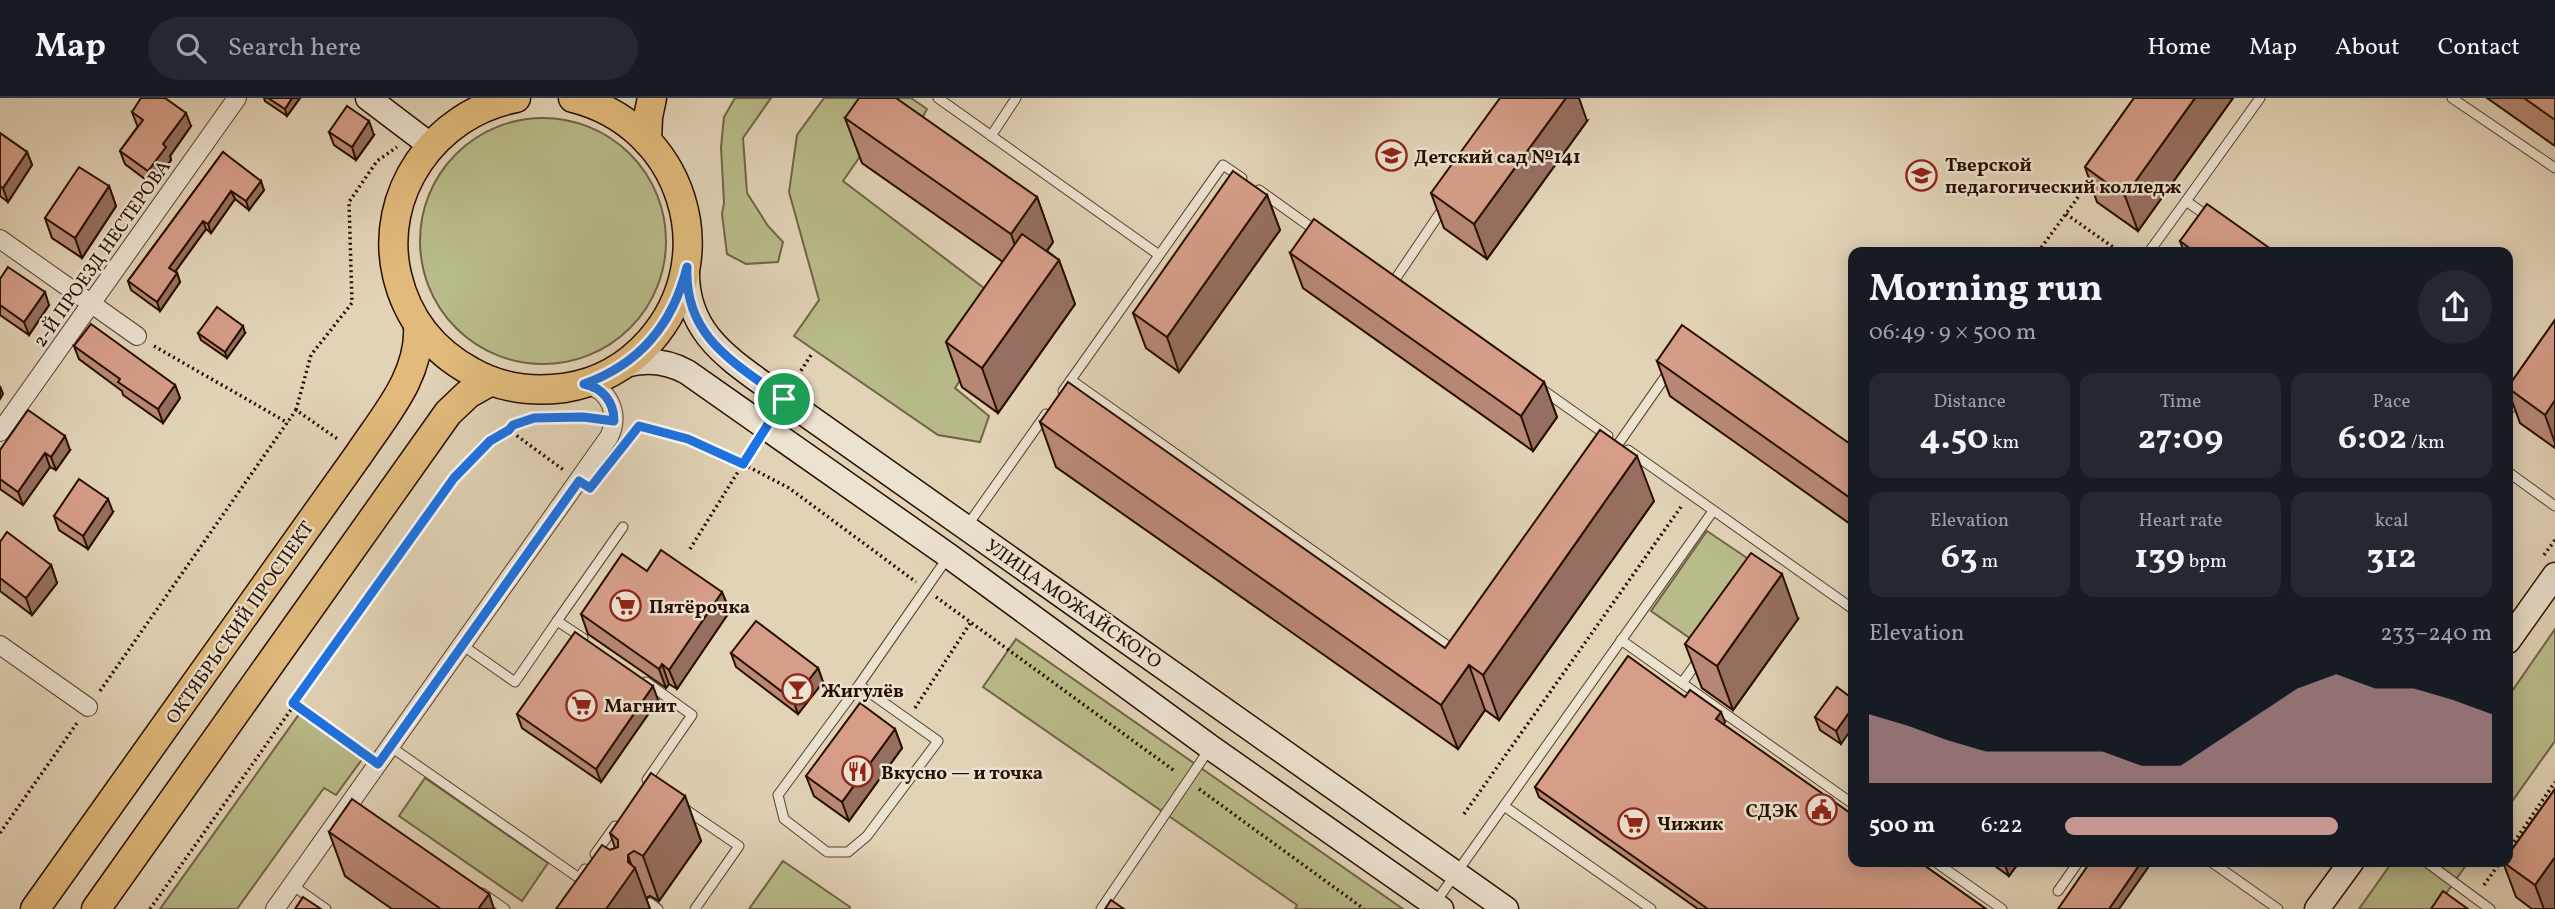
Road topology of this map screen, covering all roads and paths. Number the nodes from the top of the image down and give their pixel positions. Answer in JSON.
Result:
{"nodes":[{"id":1,"x":237,"y":98,"type":"edge"},
{"id":2,"x":368,"y":98,"type":"edge"},
{"id":3,"x":516,"y":98,"type":"edge"},
{"id":4,"x":575,"y":98,"type":"edge"},
{"id":5,"x":652,"y":98,"type":"edge"},
{"id":6,"x":938,"y":98,"type":"edge"},
{"id":7,"x":1016,"y":98,"type":"edge"},
{"id":8,"x":2260,"y":98,"type":"edge"},
{"id":9,"x":2452,"y":98,"type":"edge"},
{"id":10,"x":991,"y":136,"type":"junction"},
{"id":11,"x":424,"y":140,"type":"junction"},
{"id":12,"x":647,"y":141,"type":"junction"},
{"id":13,"x":2555,"y":168,"type":"edge"},
{"id":14,"x":2099,"y":169,"type":"edge"},
{"id":15,"x":1451,"y":196,"type":"edge"},
{"id":16,"x":2186,"y":201,"type":"junction"},
{"id":17,"x":2066,"y":214,"type":"junction"},
{"id":18,"x":2217,"y":223,"type":"edge"},
{"id":19,"x":1324,"y":236,"type":"edge"},
{"id":20,"x":0,"y":239,"type":"edge"},
{"id":21,"x":2042,"y":247,"type":"edge"},
{"id":22,"x":2113,"y":247,"type":"edge"},
{"id":23,"x":2154,"y":247,"type":"edge"},
{"id":24,"x":1159,"y":255,"type":"junction"},
{"id":25,"x":687,"y":267,"type":"junction"},
{"id":26,"x":1380,"y":276,"type":"edge"},
{"id":27,"x":1392,"y":284,"type":"junction"},
{"id":28,"x":1403,"y":292,"type":"edge"},
{"id":29,"x":90,"y":304,"type":"junction"},
{"id":30,"x":418,"y":326,"type":"junction"},
{"id":31,"x":137,"y":336,"type":"joint"},
{"id":32,"x":811,"y":355,"type":"dead end"},
{"id":33,"x":625,"y":365,"type":"junction"},
{"id":34,"x":1674,"y":366,"type":"edge"},
{"id":35,"x":1071,"y":380,"type":"junction"},
{"id":36,"x":1528,"y":380,"type":"edge"},
{"id":37,"x":491,"y":381,"type":"junction"},
{"id":38,"x":584,"y":384,"type":"junction"},
{"id":39,"x":2524,"y":390,"type":"edge"},
{"id":40,"x":784,"y":399,"type":"junction"},
{"id":41,"x":2513,"y":404,"type":"edge"},
{"id":42,"x":296,"y":410,"type":"junction"},
{"id":43,"x":614,"y":421,"type":"junction"},
{"id":44,"x":288,"y":423,"type":"junction"},
{"id":45,"x":639,"y":426,"type":"junction"},
{"id":46,"x":766,"y":426,"type":"junction"},
{"id":47,"x":509,"y":430,"type":"junction"},
{"id":48,"x":0,"y":432,"type":"edge"},
{"id":49,"x":1619,"y":444,"type":"junction"},
{"id":50,"x":624,"y":446,"type":"dead end"},
{"id":51,"x":359,"y":454,"type":"junction"},
{"id":52,"x":1611,"y":455,"type":"edge"},
{"id":53,"x":743,"y":464,"type":"junction"},
{"id":54,"x":2513,"y":476,"type":"edge"},
{"id":55,"x":579,"y":481,"type":"junction"},
{"id":56,"x":1690,"y":494,"type":"junction"},
{"id":57,"x":2555,"y":506,"type":"edge"},
{"id":58,"x":1713,"y":511,"type":"junction"},
{"id":59,"x":623,"y":527,"type":"dead end"},
{"id":60,"x":966,"y":527,"type":"junction"},
{"id":61,"x":690,"y":549,"type":"dead end"},
{"id":62,"x":1774,"y":554,"type":"junction"},
{"id":63,"x":949,"y":556,"type":"junction"},
{"id":64,"x":1767,"y":564,"type":"edge"},
{"id":65,"x":2555,"y":575,"type":"edge"},
{"id":66,"x":926,"y":589,"type":"junction"},
{"id":67,"x":1848,"y":606,"type":"edge"},
{"id":68,"x":557,"y":621,"type":"junction"},
{"id":69,"x":971,"y":622,"type":"junction"},
{"id":70,"x":2513,"y":634,"type":"edge"},
{"id":71,"x":1621,"y":640,"type":"junction"},
{"id":72,"x":591,"y":644,"type":"edge"},
{"id":73,"x":0,"y":645,"type":"edge"},
{"id":74,"x":462,"y":645,"type":"junction"},
{"id":75,"x":1707,"y":648,"type":"edge"},
{"id":76,"x":1467,"y":659,"type":"edge"},
{"id":77,"x":636,"y":676,"type":"edge"},
{"id":78,"x":1682,"y":683,"type":"junction"},
{"id":79,"x":859,"y":685,"type":"junction"},
{"id":80,"x":293,"y":703,"type":"junction"},
{"id":81,"x":88,"y":708,"type":"junction"},
{"id":82,"x":908,"y":719,"type":"junction"},
{"id":83,"x":390,"y":747,"type":"junction"},
{"id":84,"x":1210,"y":747,"type":"junction"},
{"id":85,"x":378,"y":764,"type":"junction"},
{"id":86,"x":1188,"y":781,"type":"junction"},
{"id":87,"x":646,"y":782,"type":"junction"},
{"id":88,"x":2555,"y":782,"type":"edge"},
{"id":89,"x":656,"y":789,"type":"edge"},
{"id":90,"x":638,"y":793,"type":"edge"},
{"id":91,"x":1848,"y":800,"type":"edge"},
{"id":92,"x":677,"y":803,"type":"edge"},
{"id":93,"x":1504,"y":806,"type":"junction"},
{"id":94,"x":1464,"y":814,"type":"dead end"},
{"id":95,"x":622,"y":816,"type":"edge"},
{"id":96,"x":0,"y":834,"type":"edge"},
{"id":97,"x":2513,"y":843,"type":"edge"},
{"id":98,"x":1942,"y":867,"type":"edge"},
{"id":99,"x":2075,"y":867,"type":"edge"},
{"id":100,"x":2218,"y":867,"type":"edge"},
{"id":101,"x":2347,"y":867,"type":"edge"},
{"id":102,"x":2433,"y":867,"type":"edge"},
{"id":103,"x":1456,"y":874,"type":"junction"},
{"id":104,"x":579,"y":878,"type":"junction"},
{"id":105,"x":470,"y":885,"type":"edge"},
{"id":106,"x":292,"y":886,"type":"junction"},
{"id":107,"x":572,"y":888,"type":"edge"},
{"id":108,"x":2058,"y":891,"type":"dead end"},
{"id":109,"x":1438,"y":907,"type":"edge"},
{"id":110,"x":35,"y":909,"type":"edge"},
{"id":111,"x":96,"y":909,"type":"edge"},
{"id":112,"x":150,"y":909,"type":"edge"},
{"id":113,"x":275,"y":909,"type":"edge"},
{"id":114,"x":326,"y":909,"type":"edge"},
{"id":115,"x":505,"y":909,"type":"edge"},
{"id":116,"x":695,"y":909,"type":"edge"},
{"id":117,"x":1101,"y":909,"type":"edge"},
{"id":118,"x":1364,"y":909,"type":"edge"},
{"id":119,"x":1506,"y":909,"type":"edge"},
{"id":120,"x":1651,"y":909,"type":"edge"},
{"id":121,"x":2002,"y":909,"type":"edge"},
{"id":122,"x":2278,"y":909,"type":"edge"},
{"id":123,"x":2317,"y":909,"type":"edge"},
{"id":124,"x":2490,"y":909,"type":"edge"}],
"edges":[{"from":1,"to":29,"type":"street","name":"2-Й ПРОЕЗД НЕСТЕРОВА"},
{"from":2,"to":11,"type":"main road"},
{"from":3,"to":11,"type":"main road"},
{"from":4,"to":12,"type":"main road"},
{"from":5,"to":12,"type":"main road"},
{"from":6,"to":10,"type":"lane"},
{"from":7,"to":10,"type":"lane"},
{"from":8,"to":16,"type":"lane"},
{"from":9,"to":13,"type":"lane"},
{"from":10,"to":24,"type":"lane"},
{"from":11,"to":30,"type":"main road"},
{"from":11,"to":42,"type":"path"},
{"from":12,"to":25,"type":"main road"},
{"from":14,"to":17,"type":"path"},
{"from":15,"to":27,"type":"lane"},
{"from":16,"to":18,"type":"lane"},
{"from":16,"to":23,"type":"lane"},
{"from":17,"to":21,"type":"path"},
{"from":17,"to":22,"type":"path"},
{"from":19,"to":24,"type":"lane"},
{"from":20,"to":29,"type":"street"},
{"from":24,"to":35,"type":"lane"},
{"from":25,"to":33,"type":"main road"},
{"from":25,"to":40,"type":"main road","name":"УЛИЦА МОЖАЙСКОГО"},
{"from":26,"to":27,"type":"lane"},
{"from":27,"to":28,"type":"lane"},
{"from":29,"to":31,"type":"street"},
{"from":29,"to":48,"type":"street","name":"2-Й ПРОЕЗД НЕСТЕРОВА"},
{"from":30,"to":37,"type":"main road"},
{"from":30,"to":51,"type":"main road","name":"ОКТЯБРЬСКИЙ ПРОСПЕКТ"},
{"from":31,"to":44,"type":"path"},
{"from":32,"to":40,"type":"path"},
{"from":33,"to":38,"type":"main road"},
{"from":33,"to":46,"type":"main road","name":"УЛИЦА МОЖАЙСКОГО"},
{"from":34,"to":49,"type":"lane"},
{"from":35,"to":60,"type":"lane"},
{"from":35,"to":76,"type":"lane"},
{"from":36,"to":49,"type":"lane"},
{"from":37,"to":38,"type":"main road"},
{"from":37,"to":111,"type":"main road"},
{"from":38,"to":43,"type":"street"},
{"from":39,"to":41,"type":"lane"},
{"from":40,"to":60,"type":"main road","name":"УЛИЦА МОЖАЙСКОГО"},
{"from":42,"to":44,"type":"path"},
{"from":42,"to":51,"type":"path"},
{"from":43,"to":45,"type":"path"},
{"from":43,"to":47,"type":"path"},
{"from":43,"to":55,"type":"street"},
{"from":44,"to":81,"type":"path"},
{"from":45,"to":50,"type":"path"},
{"from":45,"to":53,"type":"path"},
{"from":46,"to":53,"type":"path"},
{"from":46,"to":63,"type":"main road","name":"УЛИЦА МОЖАЙСКОГО"},
{"from":47,"to":55,"type":"path"},
{"from":47,"to":80,"type":"path"},
{"from":49,"to":52,"type":"lane"},
{"from":49,"to":56,"type":"lane"},
{"from":51,"to":110,"type":"main road","name":"ОКТЯБРЬСКИЙ ПРОСПЕКТ"},
{"from":53,"to":61,"type":"path"},
{"from":53,"to":66,"type":"path"},
{"from":54,"to":57,"type":"lane"},
{"from":55,"to":74,"type":"street"},
{"from":56,"to":58,"type":"lane"},
{"from":56,"to":94,"type":"path"},
{"from":58,"to":62,"type":"lane"},
{"from":58,"to":71,"type":"lane"},
{"from":59,"to":68,"type":"lane"},
{"from":60,"to":103,"type":"main road","name":"УЛИЦА МОЖАЙСКОГО"},
{"from":62,"to":64,"type":"lane"},
{"from":62,"to":67,"type":"lane"},
{"from":63,"to":66,"type":"lane"},
{"from":63,"to":84,"type":"main road","name":"УЛИЦА МОЖАЙСКОГО"},
{"from":65,"to":70,"type":"main road"},
{"from":66,"to":69,"type":"path"},
{"from":66,"to":79,"type":"lane"},
{"from":68,"to":72,"type":"lane"},
{"from":68,"to":74,"type":"lane"},
{"from":69,"to":82,"type":"path"},
{"from":69,"to":86,"type":"path"},
{"from":71,"to":78,"type":"lane"},
{"from":71,"to":93,"type":"lane"},
{"from":73,"to":81,"type":"street"},
{"from":74,"to":83,"type":"street"},
{"from":75,"to":78,"type":"lane"},
{"from":77,"to":87,"type":"lane"},
{"from":78,"to":91,"type":"lane"},
{"from":79,"to":82,"type":"lane"},
{"from":79,"to":82,"type":"lane"},
{"from":80,"to":85,"type":"path"},
{"from":80,"to":112,"type":"path"},
{"from":81,"to":96,"type":"path"},
{"from":83,"to":85,"type":"street"},
{"from":83,"to":104,"type":"lane"},
{"from":84,"to":86,"type":"lane"},
{"from":84,"to":109,"type":"main road","name":"УЛИЦА МОЖАЙСКОГО"},
{"from":85,"to":106,"type":"street"},
{"from":86,"to":117,"type":"lane"},
{"from":86,"to":118,"type":"path"},
{"from":87,"to":89,"type":"lane"},
{"from":87,"to":90,"type":"lane"},
{"from":88,"to":97,"type":"path"},
{"from":92,"to":116,"type":"lane"},
{"from":93,"to":103,"type":"lane"},
{"from":93,"to":120,"type":"lane"},
{"from":95,"to":104,"type":"lane"},
{"from":98,"to":121,"type":"lane"},
{"from":99,"to":108,"type":"lane"},
{"from":100,"to":122,"type":"lane"},
{"from":101,"to":123,"type":"main road"},
{"from":102,"to":124,"type":"lane"},
{"from":103,"to":109,"type":"lane"},
{"from":103,"to":119,"type":"main road","name":"УЛИЦА МОЖАЙСКОГО"},
{"from":104,"to":107,"type":"lane"},
{"from":105,"to":115,"type":"lane"},
{"from":106,"to":113,"type":"street"},
{"from":106,"to":114,"type":"lane"}]}
